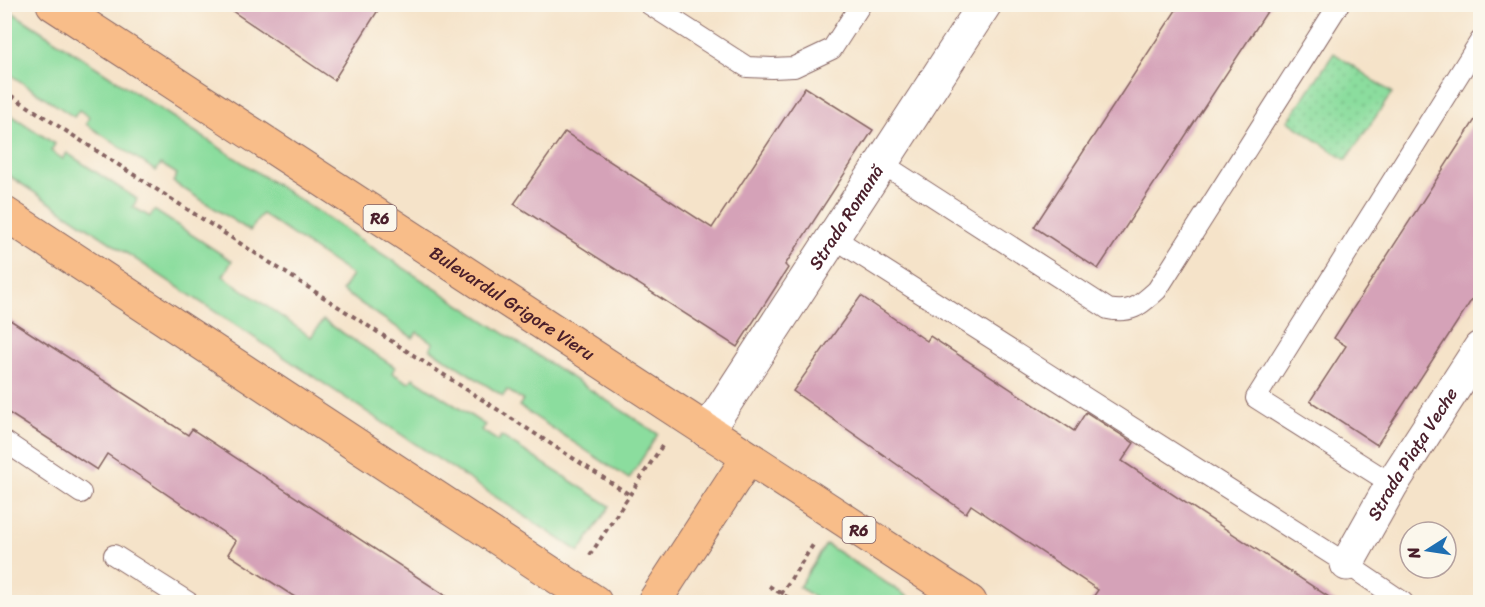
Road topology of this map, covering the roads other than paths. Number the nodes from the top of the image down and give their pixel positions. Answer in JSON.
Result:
{"nodes":[{"id":1,"x":53,"y":4,"type":"edge"},
{"id":2,"x":649,"y":4,"type":"edge"},
{"id":3,"x":861,"y":4,"type":"edge"},
{"id":4,"x":985,"y":4,"type":"edge"},
{"id":5,"x":1339,"y":4,"type":"edge"},
{"id":6,"x":1480,"y":41,"type":"edge"},
{"id":7,"x":883,"y":164,"type":"junction"},
{"id":8,"x":4,"y":213,"type":"edge"},
{"id":9,"x":834,"y":238,"type":"junction"},
{"id":10,"x":1480,"y":348,"type":"edge"},
{"id":11,"x":707,"y":431,"type":"junction"},
{"id":12,"x":4,"y":441,"type":"edge"},
{"id":13,"x":748,"y":458,"type":"junction"},
{"id":14,"x":1392,"y":484,"type":"junction"},
{"id":15,"x":81,"y":493,"type":"dead end"},
{"id":16,"x":114,"y":555,"type":"dead end"},
{"id":17,"x":1347,"y":564,"type":"junction"},
{"id":18,"x":188,"y":603,"type":"edge"},
{"id":19,"x":594,"y":603,"type":"edge"},
{"id":20,"x":654,"y":603,"type":"edge"},
{"id":21,"x":970,"y":603,"type":"edge"},
{"id":22,"x":1403,"y":603,"type":"edge"}],
"edges":[{"from":1,"to":11,"type":"main road","name":"Bulevardul Grigore Vieru","number":"R6"},
{"from":2,"to":3,"type":"lane"},
{"from":4,"to":7,"type":"street","name":"Strada Romană"},
{"from":5,"to":7,"type":"lane"},
{"from":6,"to":14,"type":"lane"},
{"from":7,"to":9,"type":"street","name":"Strada Romană"},
{"from":8,"to":19,"type":"main road"},
{"from":9,"to":11,"type":"street","name":"Strada Romană"},
{"from":9,"to":17,"type":"lane"},
{"from":10,"to":14,"type":"street","name":"Strada Piața Veche"},
{"from":11,"to":13,"type":"main road","name":"Bulevardul Grigore Vieru","number":"R6"},
{"from":12,"to":15,"type":"lane"},
{"from":13,"to":20,"type":"main road"},
{"from":13,"to":21,"type":"main road","name":"Bulevardul Grigore Vieru","number":"R6"},
{"from":14,"to":17,"type":"street","name":"Strada Piața Veche"},
{"from":16,"to":18,"type":"lane"},
{"from":17,"to":22,"type":"lane"}]}
